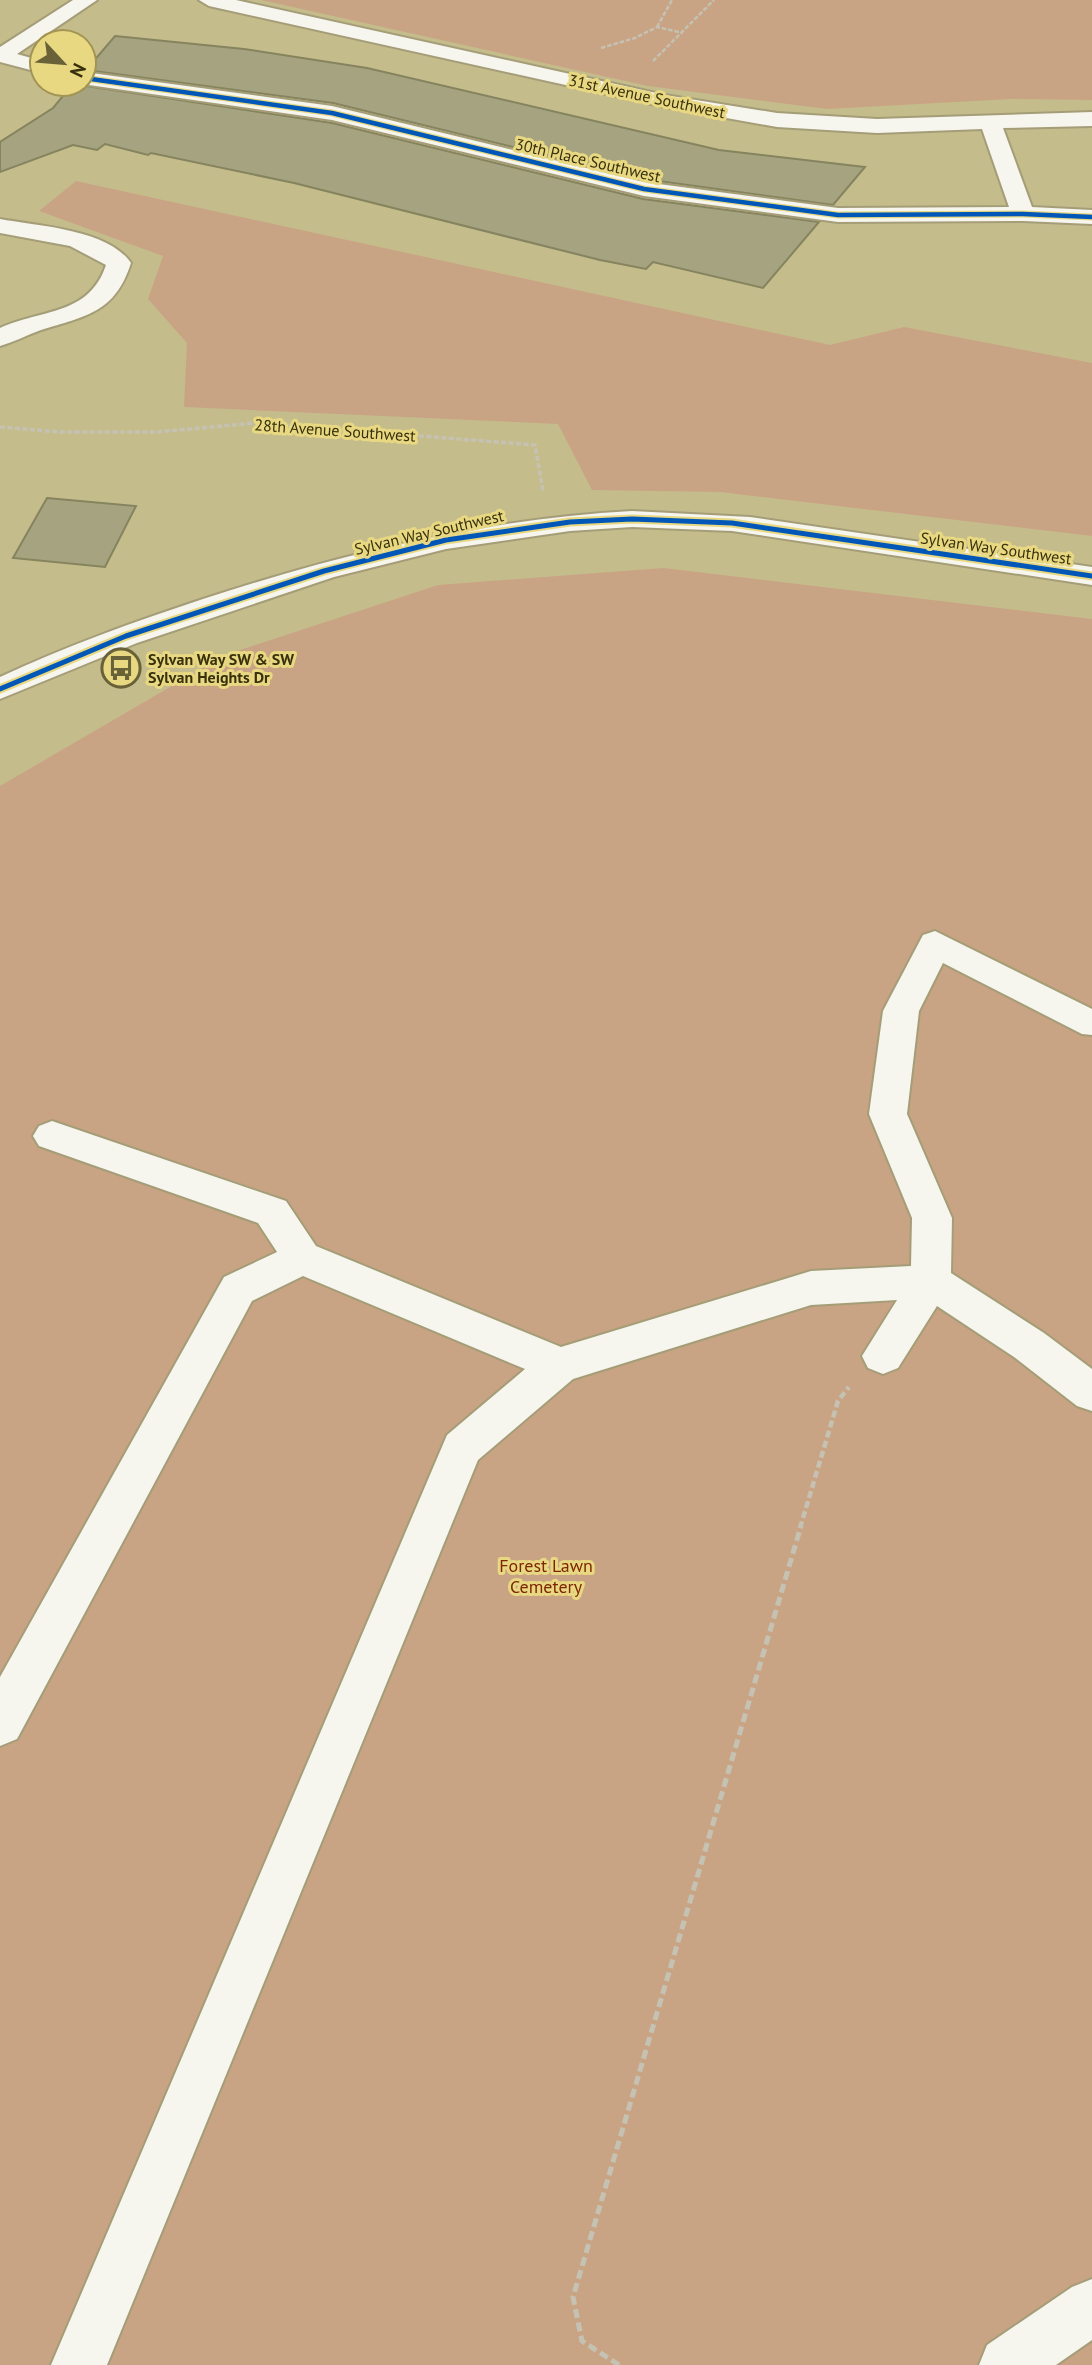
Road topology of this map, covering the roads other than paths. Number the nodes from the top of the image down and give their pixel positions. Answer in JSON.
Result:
{"nodes":[{"id":1,"x":87,"y":0,"type":"edge"},
{"id":2,"x":209,"y":0,"type":"edge"},
{"id":3,"x":0,"y":56,"type":"edge"},
{"id":4,"x":28,"y":63,"type":"edge"},
{"id":5,"x":98,"y":80,"type":"edge"},
{"id":6,"x":1092,"y":119,"type":"edge"},
{"id":7,"x":990,"y":122,"type":"junction"},
{"id":8,"x":1023,"y":214,"type":"junction"},
{"id":9,"x":1092,"y":217,"type":"edge"},
{"id":10,"x":0,"y":226,"type":"edge"},
{"id":11,"x":2,"y":334,"type":"edge"},
{"id":12,"x":1092,"y":576,"type":"edge"},
{"id":13,"x":1,"y":686,"type":"edge"},
{"id":14,"x":1092,"y":1022,"type":"edge"},
{"id":15,"x":52,"y":1136,"type":"dead end"},
{"id":16,"x":302,"y":1258,"type":"junction"},
{"id":17,"x":931,"y":1281,"type":"junction"},
{"id":18,"x":883,"y":1356,"type":"road end"},
{"id":19,"x":560,"y":1366,"type":"junction"},
{"id":20,"x":1092,"y":1393,"type":"edge"},
{"id":21,"x":0,"y":1723,"type":"edge"},
{"id":22,"x":1092,"y":2307,"type":"edge"},
{"id":23,"x":79,"y":2365,"type":"edge"},
{"id":24,"x":1007,"y":2365,"type":"edge"}],
"edges":[{"from":1,"to":3,"type":"street"},
{"from":2,"to":7,"type":"street","name":"31st Avenue Southwest"},
{"from":3,"to":4,"type":"street"},
{"from":5,"to":8,"type":"street","name":"30th Place Southwest"},
{"from":6,"to":7,"type":"street","name":"31st Avenue Southwest"},
{"from":7,"to":8,"type":"street"},
{"from":8,"to":9,"type":"street","name":"30th Place Southwest"},
{"from":10,"to":11,"type":"street"},
{"from":12,"to":13,"type":"street","name":"Sylvan Way Southwest"},
{"from":14,"to":17,"type":"street"},
{"from":15,"to":16,"type":"street"},
{"from":16,"to":19,"type":"street"},
{"from":16,"to":21,"type":"street"},
{"from":17,"to":18,"type":"street"},
{"from":17,"to":19,"type":"street"},
{"from":17,"to":20,"type":"street"},
{"from":19,"to":23,"type":"street"},
{"from":22,"to":24,"type":"street"}]}
